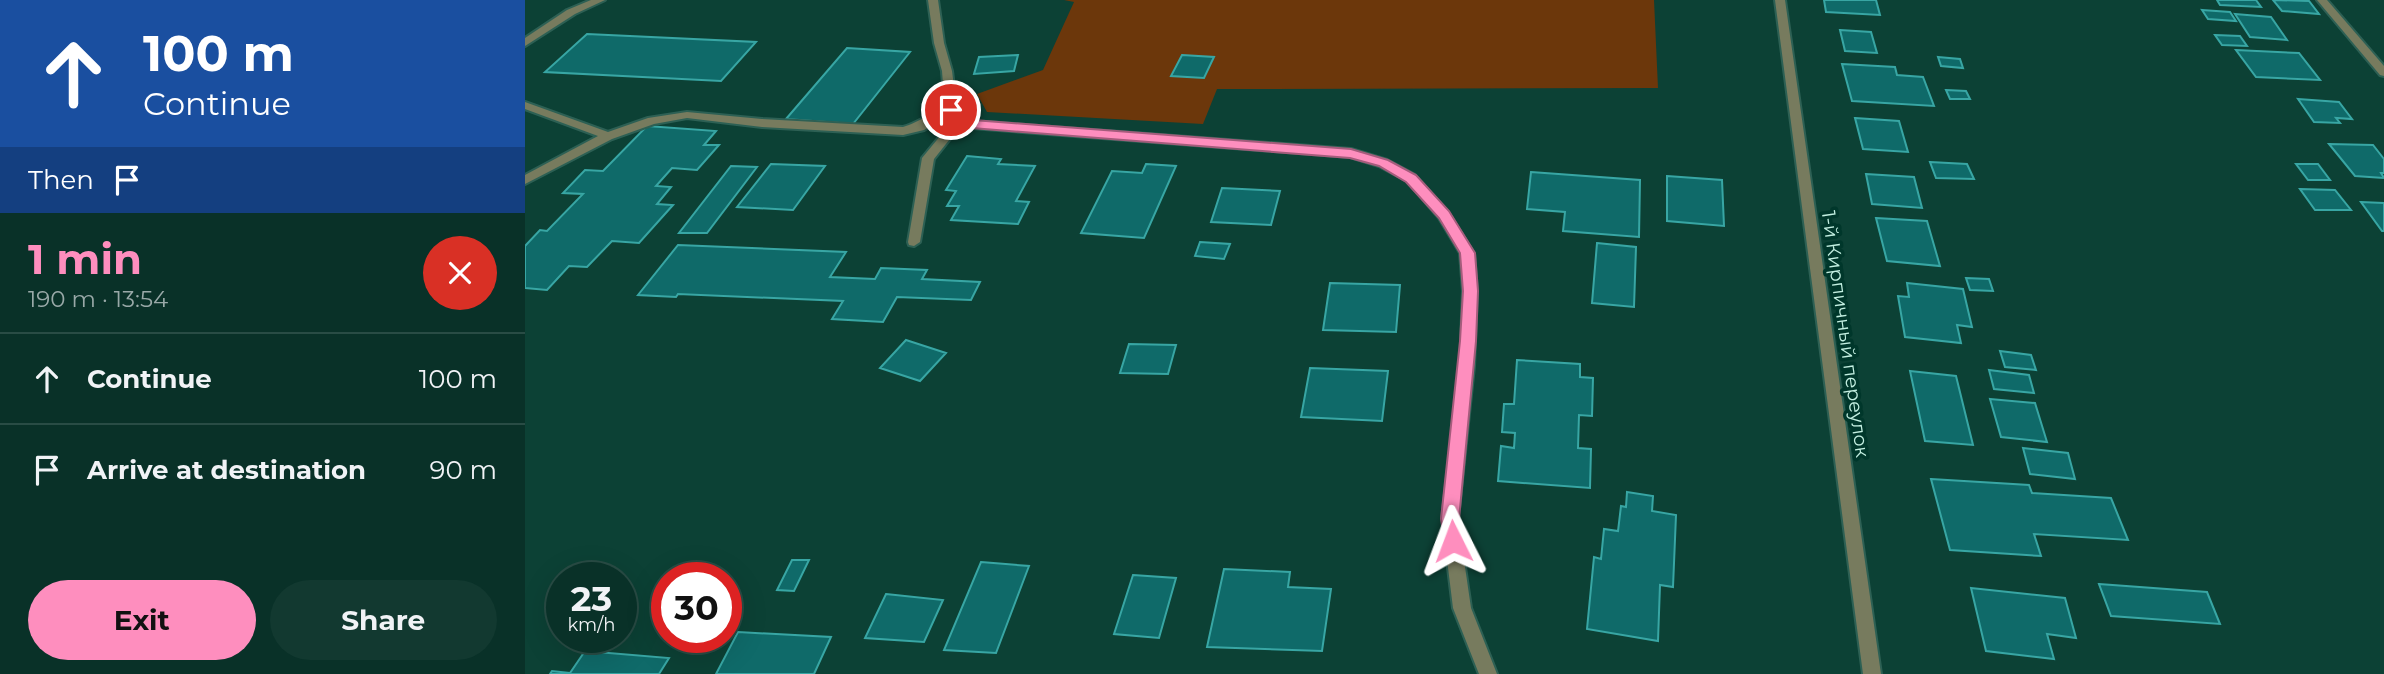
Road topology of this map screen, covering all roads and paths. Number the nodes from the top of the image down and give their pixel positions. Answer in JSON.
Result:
{"nodes":[{"id":1,"x":600,"y":0,"type":"edge"},
{"id":2,"x":933,"y":0,"type":"edge"},
{"id":3,"x":1780,"y":0,"type":"edge"},
{"id":4,"x":2322,"y":0,"type":"edge"},
{"id":5,"x":525,"y":43,"type":"edge"},
{"id":6,"x":2384,"y":74,"type":"edge"},
{"id":7,"x":525,"y":105,"type":"edge"},
{"id":8,"x":955,"y":115,"type":"junction"},
{"id":9,"x":608,"y":136,"type":"junction"},
{"id":10,"x":525,"y":180,"type":"edge"},
{"id":11,"x":914,"y":242,"type":"dead end"},
{"id":12,"x":1488,"y":674,"type":"edge"},
{"id":13,"x":1873,"y":674,"type":"edge"}],
"edges":[{"from":1,"to":5,"type":"street"},
{"from":2,"to":8,"type":"street"},
{"from":3,"to":13,"type":"street","name":"1-й Кирпичный переулок"},
{"from":4,"to":6,"type":"street"},
{"from":7,"to":9,"type":"street"},
{"from":8,"to":9,"type":"street"},
{"from":8,"to":11,"type":"street"},
{"from":8,"to":12,"type":"street"},
{"from":9,"to":10,"type":"street"}]}
